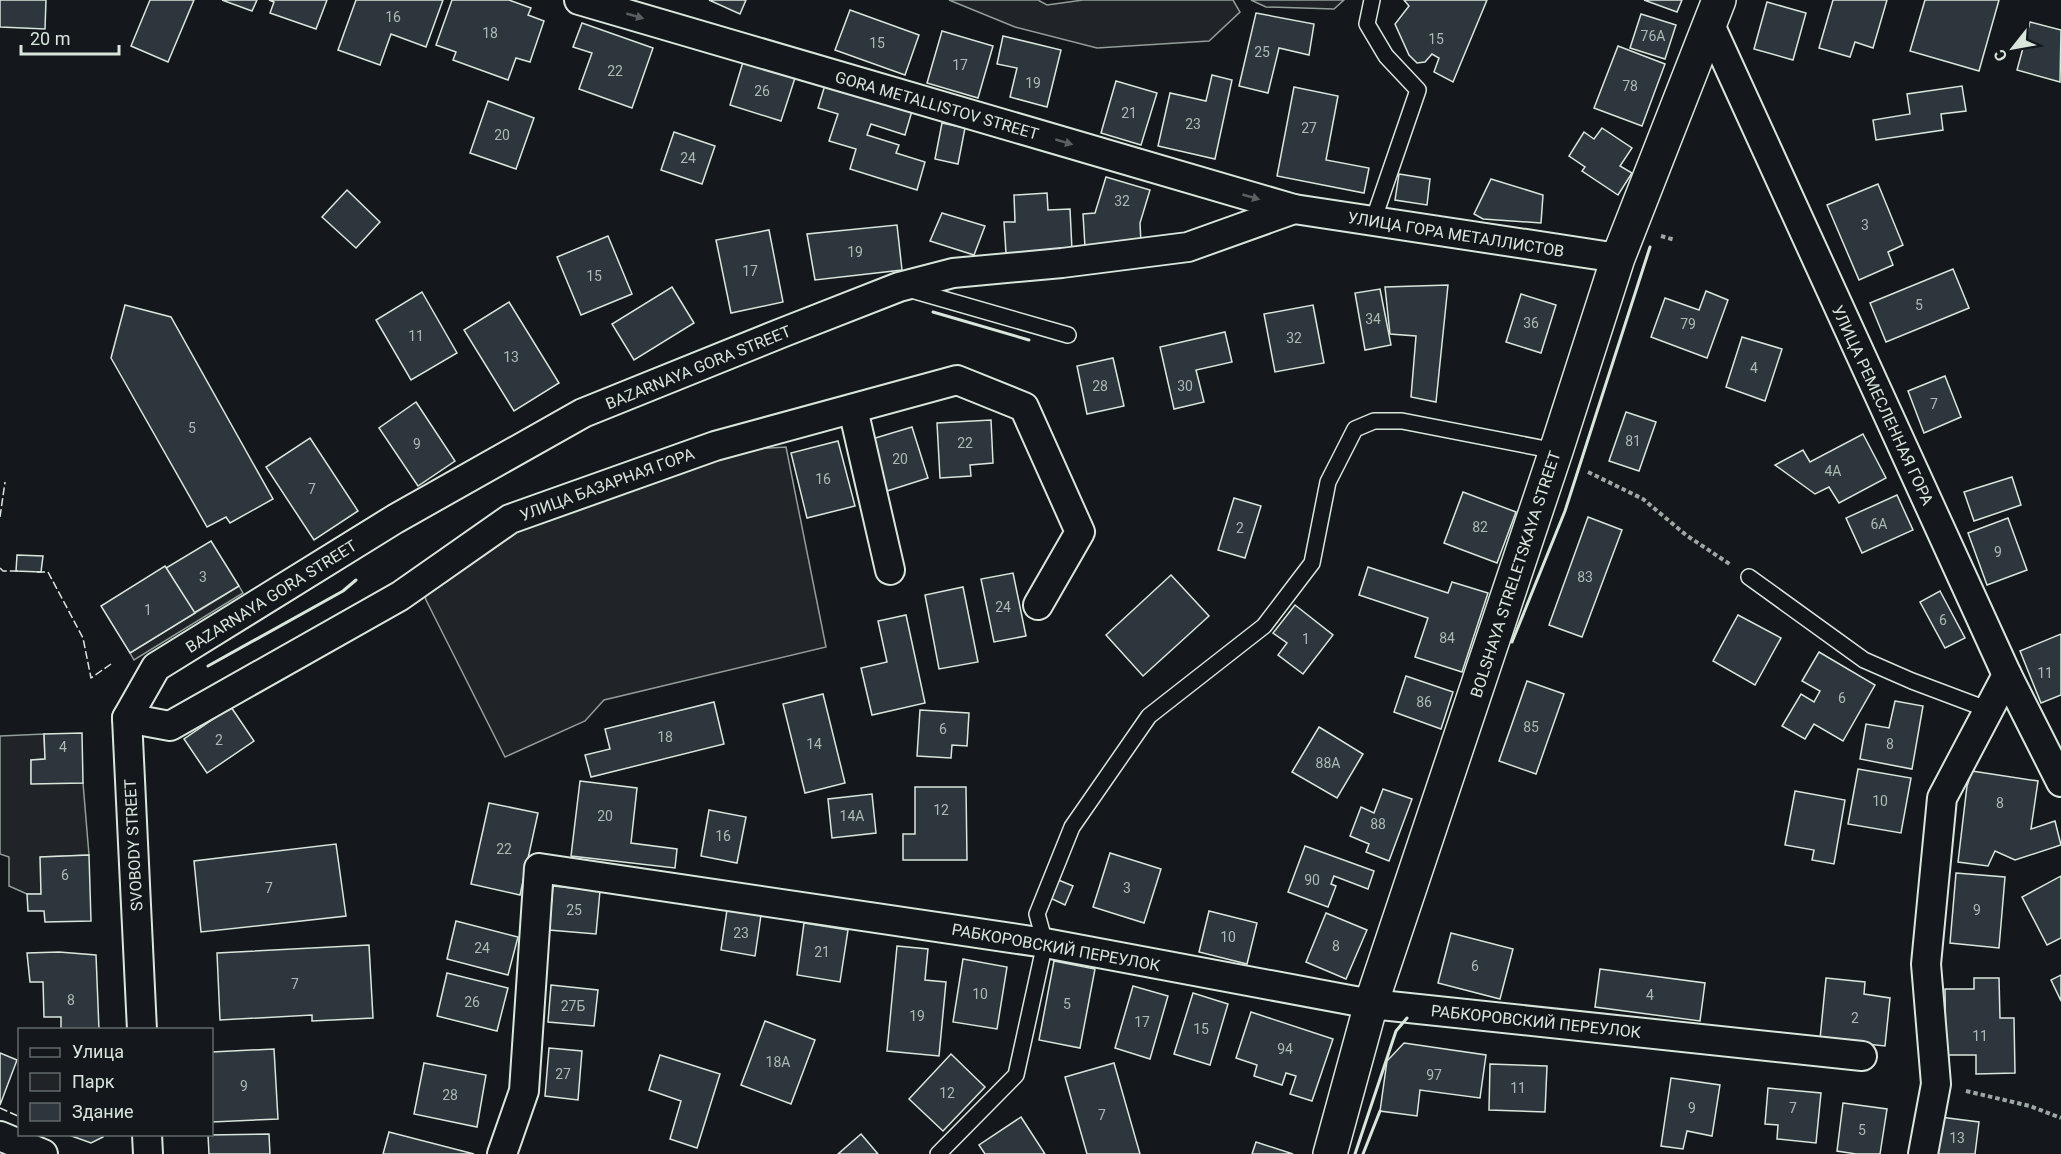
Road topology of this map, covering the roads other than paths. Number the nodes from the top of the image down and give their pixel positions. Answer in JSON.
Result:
{"nodes":[{"id":1,"x":579,"y":0,"type":"edge"},
{"id":2,"x":1372,"y":0,"type":"edge"},
{"id":3,"x":1714,"y":13,"type":"edge"},
{"id":4,"x":1294,"y":209,"type":"junction"},
{"id":5,"x":1373,"y":221,"type":"junction"},
{"id":6,"x":1618,"y":258,"type":"junction"},
{"id":7,"x":899,"y":287,"type":"junction"},
{"id":8,"x":1068,"y":335,"type":"dead end"},
{"id":9,"x":853,"y":409,"type":"junction"},
{"id":10,"x":1556,"y":451,"type":"junction"},
{"id":11,"x":890,"y":570,"type":"dead end"},
{"id":12,"x":1749,"y":577,"type":"road end"},
{"id":13,"x":1038,"y":605,"type":"dead end"},
{"id":14,"x":2007,"y":675,"type":"junction"},
{"id":15,"x":1989,"y":710,"type":"junction"},
{"id":16,"x":127,"y":718,"type":"junction"},
{"id":17,"x":2061,"y":782,"type":"edge"},
{"id":18,"x":1045,"y":943,"type":"junction"},
{"id":19,"x":1371,"y":1004,"type":"junction"},
{"id":20,"x":142,"y":1028,"type":"edge"},
{"id":21,"x":1862,"y":1056,"type":"dead end"},
{"id":22,"x":0,"y":1136,"type":"edge"},
{"id":23,"x":147,"y":1136,"type":"edge"},
{"id":24,"x":43,"y":1154,"type":"edge"},
{"id":25,"x":148,"y":1154,"type":"edge"},
{"id":26,"x":502,"y":1154,"type":"edge"},
{"id":27,"x":938,"y":1154,"type":"edge"},
{"id":28,"x":1330,"y":1154,"type":"edge"},
{"id":29,"x":1923,"y":1154,"type":"edge"}],
"edges":[{"from":1,"to":4,"type":"street","name":"GORA METALLISTOV STREET","one_way":true},
{"from":2,"to":5,"type":"lane"},
{"from":3,"to":6,"type":"street","name":"BOLSHAYA STRELETSKAYA STREET"},
{"from":3,"to":14,"type":"street","name":"УЛИЦА РЕМЕСЛЕННАЯ ГОРА"},
{"from":4,"to":5,"type":"street","name":"УЛИЦА ГОРА МЕТАЛЛИСТОВ"},
{"from":4,"to":7,"type":"street","name":"BAZARNAYA GORA STREET"},
{"from":5,"to":6,"type":"street","name":"УЛИЦА ГОРА МЕТАЛЛИСТОВ"},
{"from":6,"to":10,"type":"street","name":"BOLSHAYA STRELETSKAYA STREET"},
{"from":7,"to":8,"type":"lane"},
{"from":7,"to":16,"type":"street","name":"BAZARNAYA GORA STREET"},
{"from":9,"to":11,"type":"street"},
{"from":9,"to":13,"type":"street","name":"УЛИЦА БАЗАРНАЯ ГОРА"},
{"from":9,"to":16,"type":"street","name":"УЛИЦА БАЗАРНАЯ ГОРА"},
{"from":10,"to":18,"type":"lane"},
{"from":10,"to":19,"type":"street","name":"BOLSHAYA STRELETSKAYA STREET"},
{"from":12,"to":15,"type":"lane"},
{"from":14,"to":15,"type":"street"},
{"from":14,"to":17,"type":"street","name":"УЛИЦА РЕМЕСЛЕННАЯ ГОРА"},
{"from":15,"to":29,"type":"street"},
{"from":16,"to":20,"type":"street","name":"SVOBODY STREET"},
{"from":18,"to":19,"type":"street","name":"РАБКОРОВСКИЙ ПЕРЕУЛОК"},
{"from":18,"to":26,"type":"street","name":"РАБКОРОВСКИЙ ПЕРЕУЛОК"},
{"from":18,"to":27,"type":"lane"},
{"from":19,"to":21,"type":"street","name":"РАБКОРОВСКИЙ ПЕРЕУЛОК"},
{"from":19,"to":28,"type":"street","name":"BOLSHAYA STRELETSKAYA STREET"},
{"from":22,"to":24,"type":"street"},
{"from":23,"to":25,"type":"street"}]}
